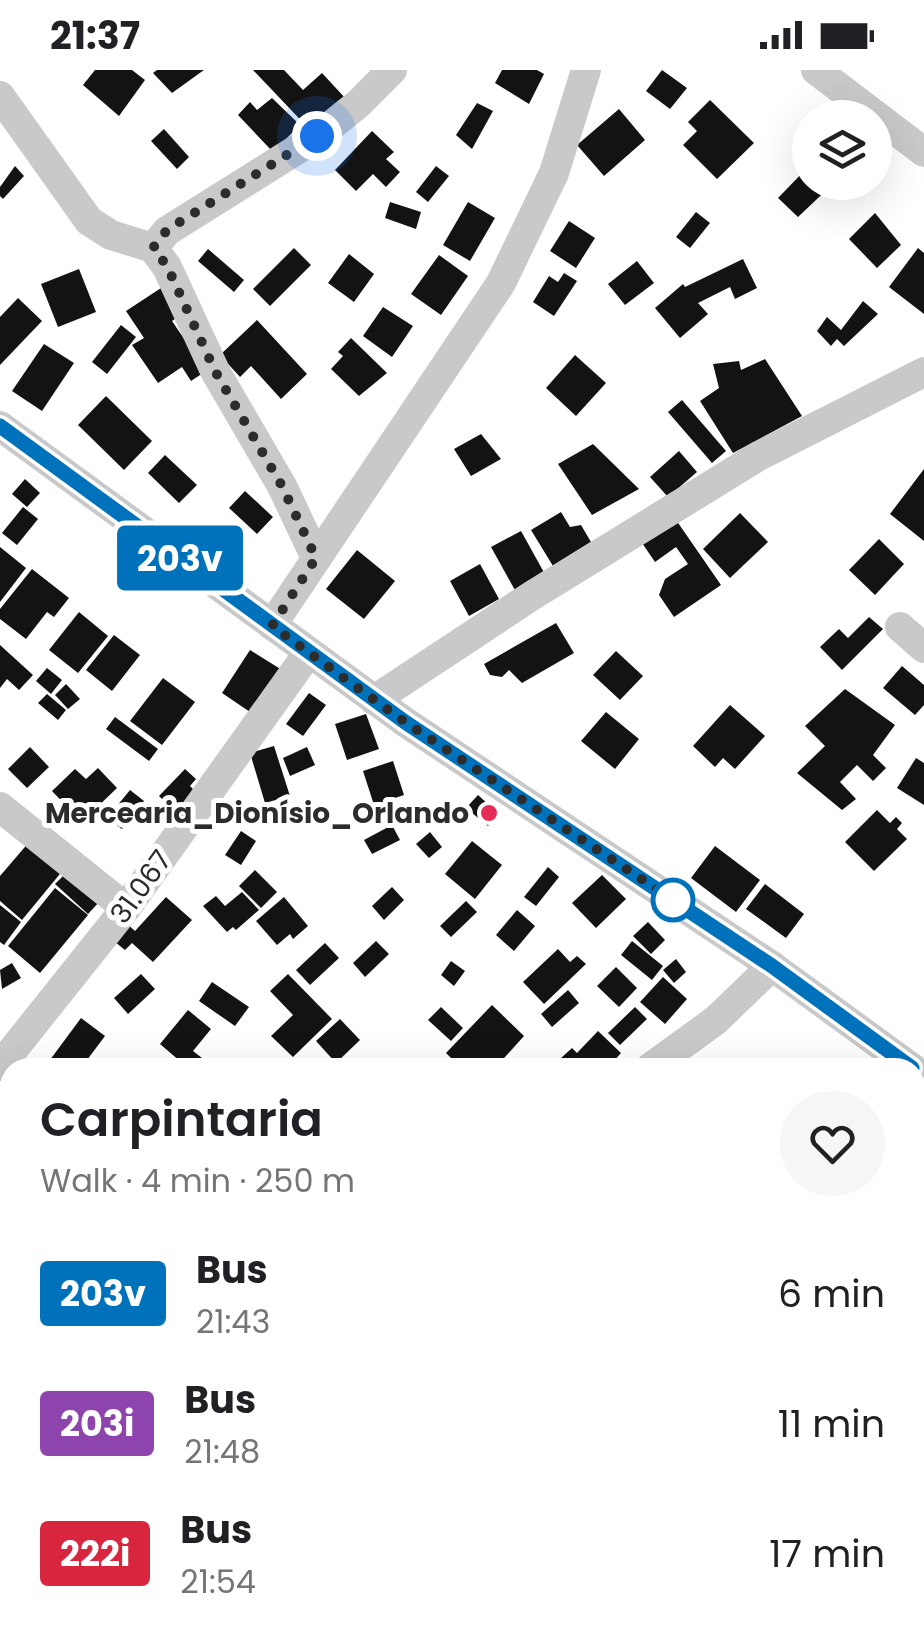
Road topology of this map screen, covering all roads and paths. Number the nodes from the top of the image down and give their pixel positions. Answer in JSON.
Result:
{"nodes":[{"id":1,"x":392,"y":70,"type":"edge"},
{"id":2,"x":586,"y":70,"type":"edge"},
{"id":3,"x":816,"y":70,"type":"edge"},
{"id":4,"x":0,"y":96,"type":"edge"},
{"id":5,"x":924,"y":152,"type":"edge"},
{"id":6,"x":153,"y":248,"type":"junction"},
{"id":7,"x":924,"y":372,"type":"edge"},
{"id":8,"x":0,"y":426,"type":"edge"},
{"id":9,"x":316,"y":558,"type":"junction"},
{"id":10,"x":272,"y":626,"type":"junction"},
{"id":11,"x":900,"y":626,"type":"dead end"},
{"id":12,"x":924,"y":648,"type":"edge"},
{"id":13,"x":309,"y":652,"type":"junction"},
{"id":14,"x":374,"y":700,"type":"junction"},
{"id":15,"x":0,"y":807,"type":"edge"},
{"id":16,"x":126,"y":908,"type":"junction"},
{"id":17,"x":772,"y":966,"type":"junction"},
{"id":18,"x":9,"y":1058,"type":"edge"},
{"id":19,"x":664,"y":1058,"type":"edge"},
{"id":20,"x":899,"y":1058,"type":"edge"}],
"edges":[{"from":1,"to":6,"type":"street"},
{"from":2,"to":9,"type":"street"},
{"from":3,"to":5,"type":"street"},
{"from":4,"to":6,"type":"street"},
{"from":6,"to":9,"type":"street"},
{"from":7,"to":14,"type":"street"},
{"from":8,"to":10,"type":"street"},
{"from":9,"to":10,"type":"street"},
{"from":10,"to":13,"type":"street"},
{"from":11,"to":12,"type":"street"},
{"from":13,"to":14,"type":"street"},
{"from":13,"to":16,"type":"street","name":"31.067"},
{"from":14,"to":17,"type":"street"},
{"from":15,"to":16,"type":"street"},
{"from":16,"to":18,"type":"street","name":"31.067"},
{"from":17,"to":19,"type":"street"},
{"from":17,"to":20,"type":"street"}]}
